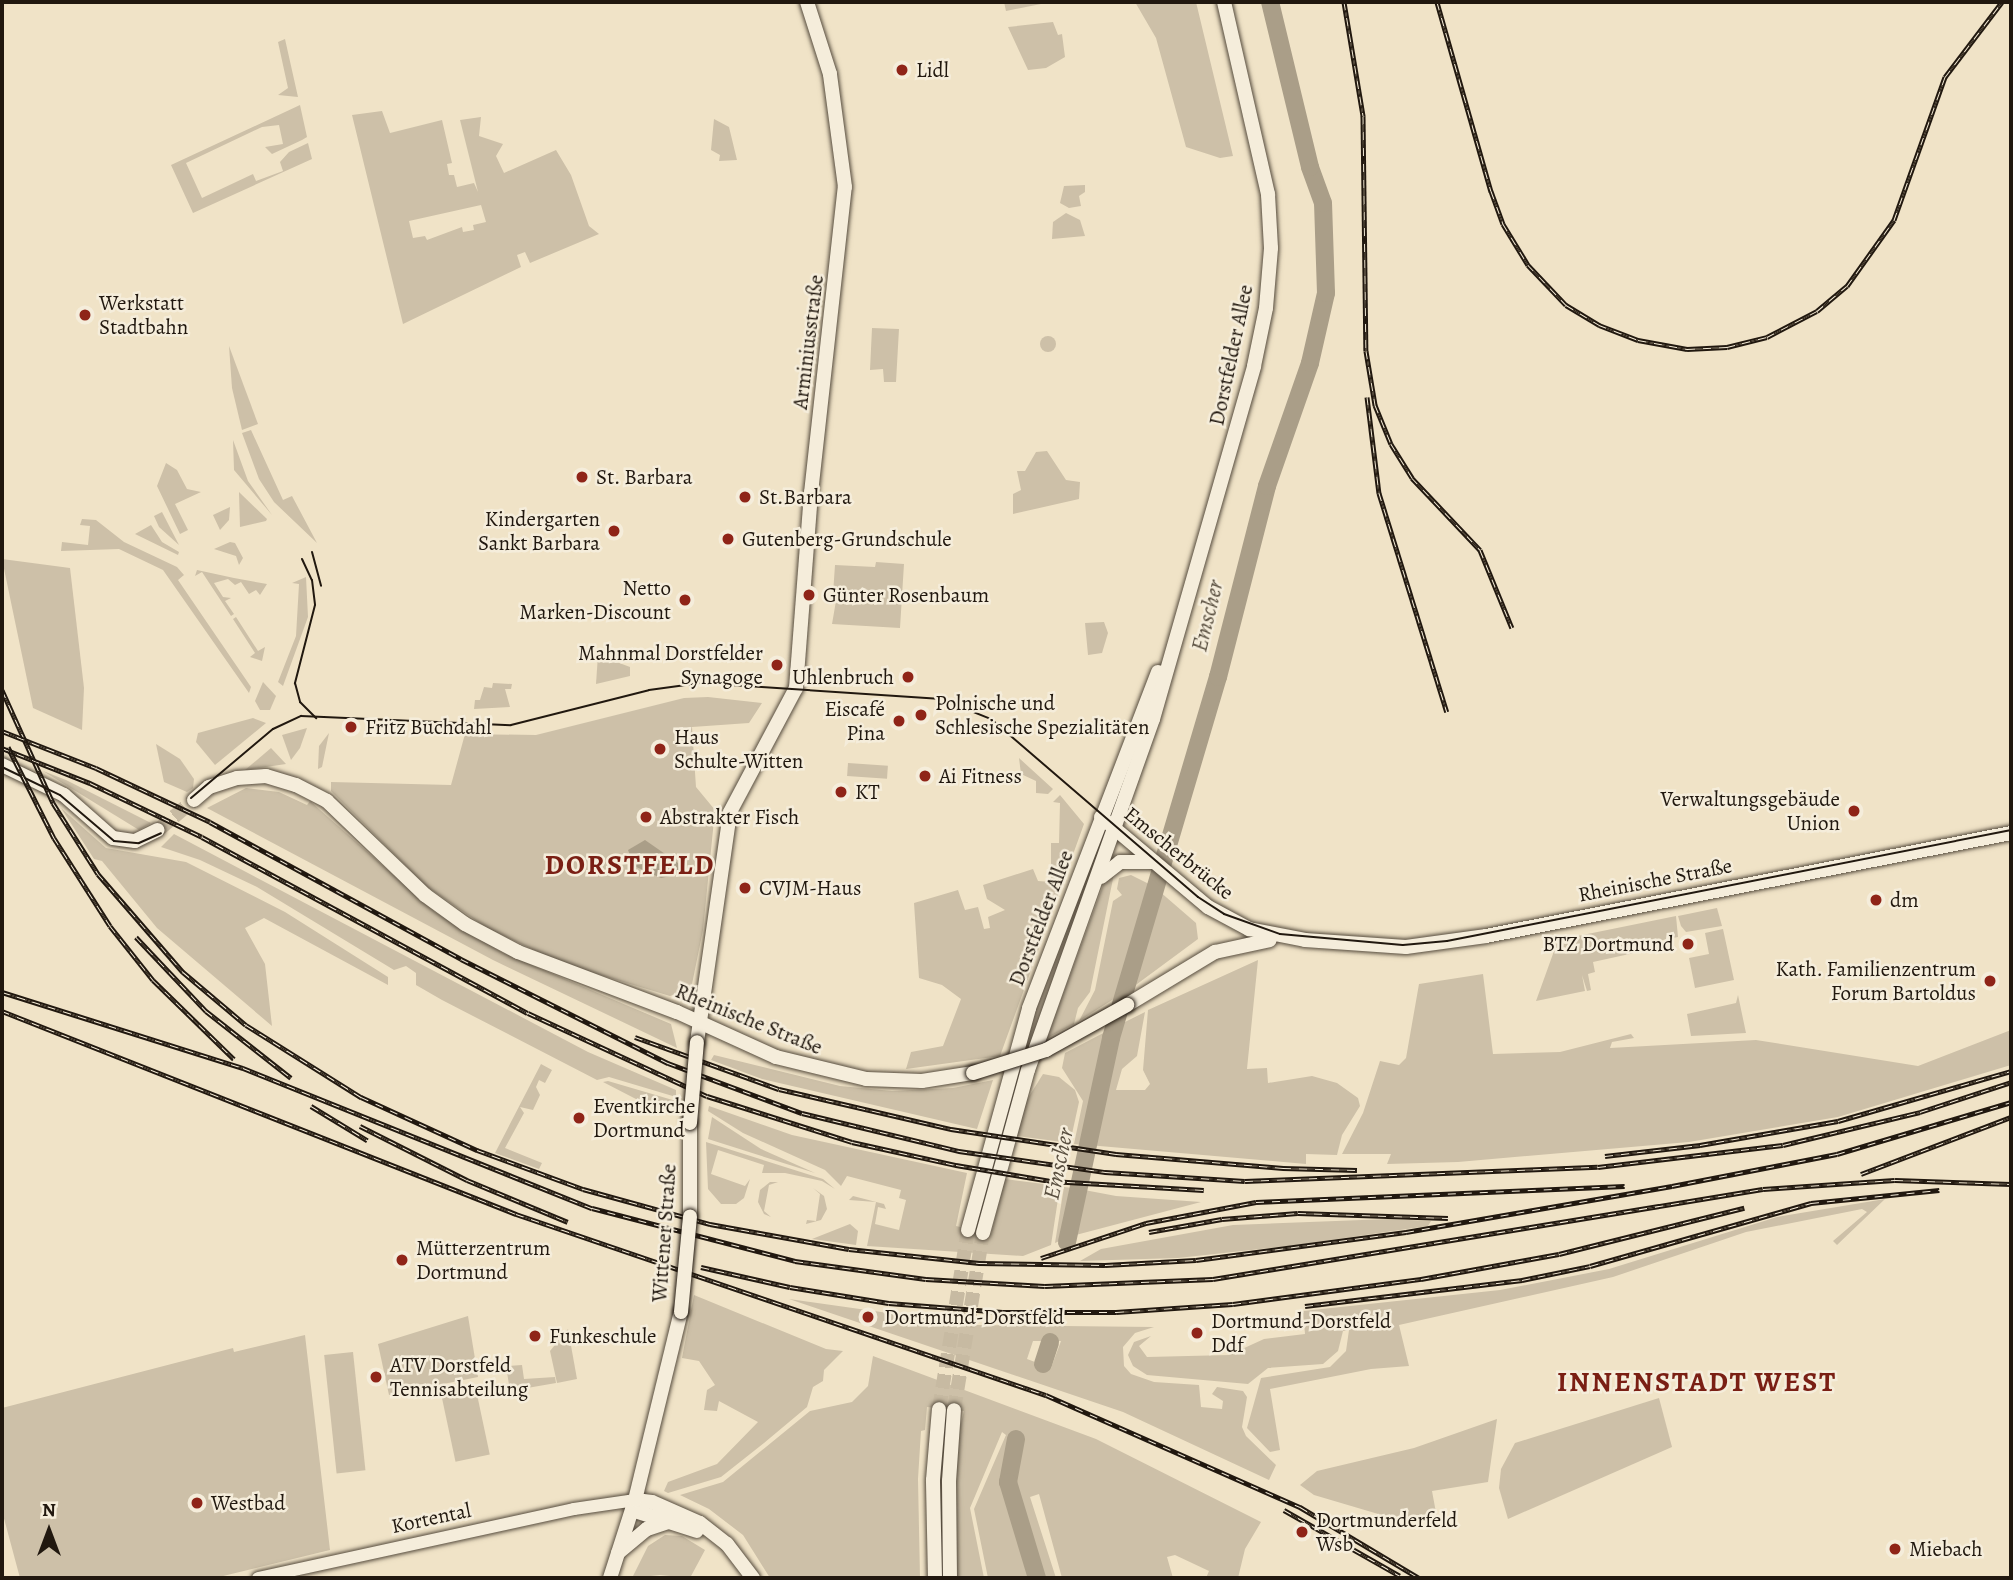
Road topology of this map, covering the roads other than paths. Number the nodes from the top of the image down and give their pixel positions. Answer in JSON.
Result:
{"nodes":[{"id":1,"x":807,"y":2,"type":"edge"},
{"id":2,"x":1224,"y":2,"type":"edge"},
{"id":3,"x":1177,"y":629,"type":"junction"},
{"id":4,"x":796,"y":691,"type":"joint"},
{"id":5,"x":2,"y":765,"type":"edge"},
{"id":6,"x":194,"y":800,"type":"tunnel mouth"},
{"id":7,"x":1101,"y":817,"type":"junction"},
{"id":8,"x":158,"y":830,"type":"tunnel mouth"},
{"id":9,"x":1117,"y":831,"type":"junction"},
{"id":10,"x":2011,"y":833,"type":"edge"},
{"id":11,"x":1154,"y":862,"type":"junction"},
{"id":12,"x":1099,"y":878,"type":"junction"},
{"id":13,"x":1231,"y":921,"type":"junction"},
{"id":14,"x":1306,"y":940,"type":"junction"},
{"id":15,"x":1228,"y":947,"type":"junction"},
{"id":16,"x":700,"y":1024,"type":"junction"},
{"id":17,"x":968,"y":1230,"type":"tunnel mouth"},
{"id":18,"x":983,"y":1233,"type":"tunnel mouth"},
{"id":19,"x":633,"y":1505,"type":"junction"},
{"id":20,"x":673,"y":1521,"type":"junction"},
{"id":21,"x":618,"y":1554,"type":"junction"},
{"id":22,"x":258,"y":1578,"type":"edge"},
{"id":23,"x":610,"y":1578,"type":"edge"},
{"id":24,"x":745,"y":1578,"type":"edge"},
{"id":25,"x":753,"y":1578,"type":"edge"},
{"id":26,"x":935,"y":1578,"type":"edge"},
{"id":27,"x":950,"y":1578,"type":"edge"}],
"edges":[{"from":1,"to":4,"type":"main road","name":"Arminiusstraße"},
{"from":2,"to":3,"type":"main road","name":"Dorstfelder Allee"},
{"from":3,"to":7,"type":"main road","name":"Dorstfelder Allee"},
{"from":3,"to":9,"type":"main road","name":"Dorstfelder Allee"},
{"from":4,"to":16,"type":"main road","name":"Wittener Straße"},
{"from":5,"to":8,"type":"main road"},
{"from":6,"to":16,"type":"main road","name":"Rheinische Straße"},
{"from":7,"to":9,"type":"main road","name":"Emscherbrücke"},
{"from":7,"to":17,"type":"main road","name":"Dorstfelder Allee"},
{"from":9,"to":11,"type":"main road","name":"Emscherbrücke"},
{"from":9,"to":12,"type":"main road","name":"Dorstfelder Allee"},
{"from":10,"to":14,"type":"main road","name":"Rheinische Straße"},
{"from":11,"to":12,"type":"main road"},
{"from":11,"to":13,"type":"main road","name":"Emscherbrücke"},
{"from":12,"to":18,"type":"main road","name":"Dorstfelder Allee"},
{"from":13,"to":14,"type":"main road","name":"Rheinische Straße"},
{"from":13,"to":15,"type":"main road"},
{"from":14,"to":15,"type":"main road","name":"Rheinische Straße"},
{"from":15,"to":16,"type":"main road","name":"Rheinische Straße","bridge":true},
{"from":16,"to":19,"type":"main road","name":"Wittener Straße","bridge":true},
{"from":19,"to":20,"type":"main road","name":"Kortental"},
{"from":19,"to":21,"type":"main road","name":"Wittener Straße"},
{"from":19,"to":22,"type":"street","name":"Kortental"},
{"from":19,"to":25,"type":"main road","name":"Kortental"},
{"from":20,"to":21,"type":"main road"},
{"from":20,"to":24,"type":"main road","name":"Kortental"},
{"from":21,"to":23,"type":"main road","name":"Wittener Straße"},
{"from":26,"to":27,"type":"main road"}]}
